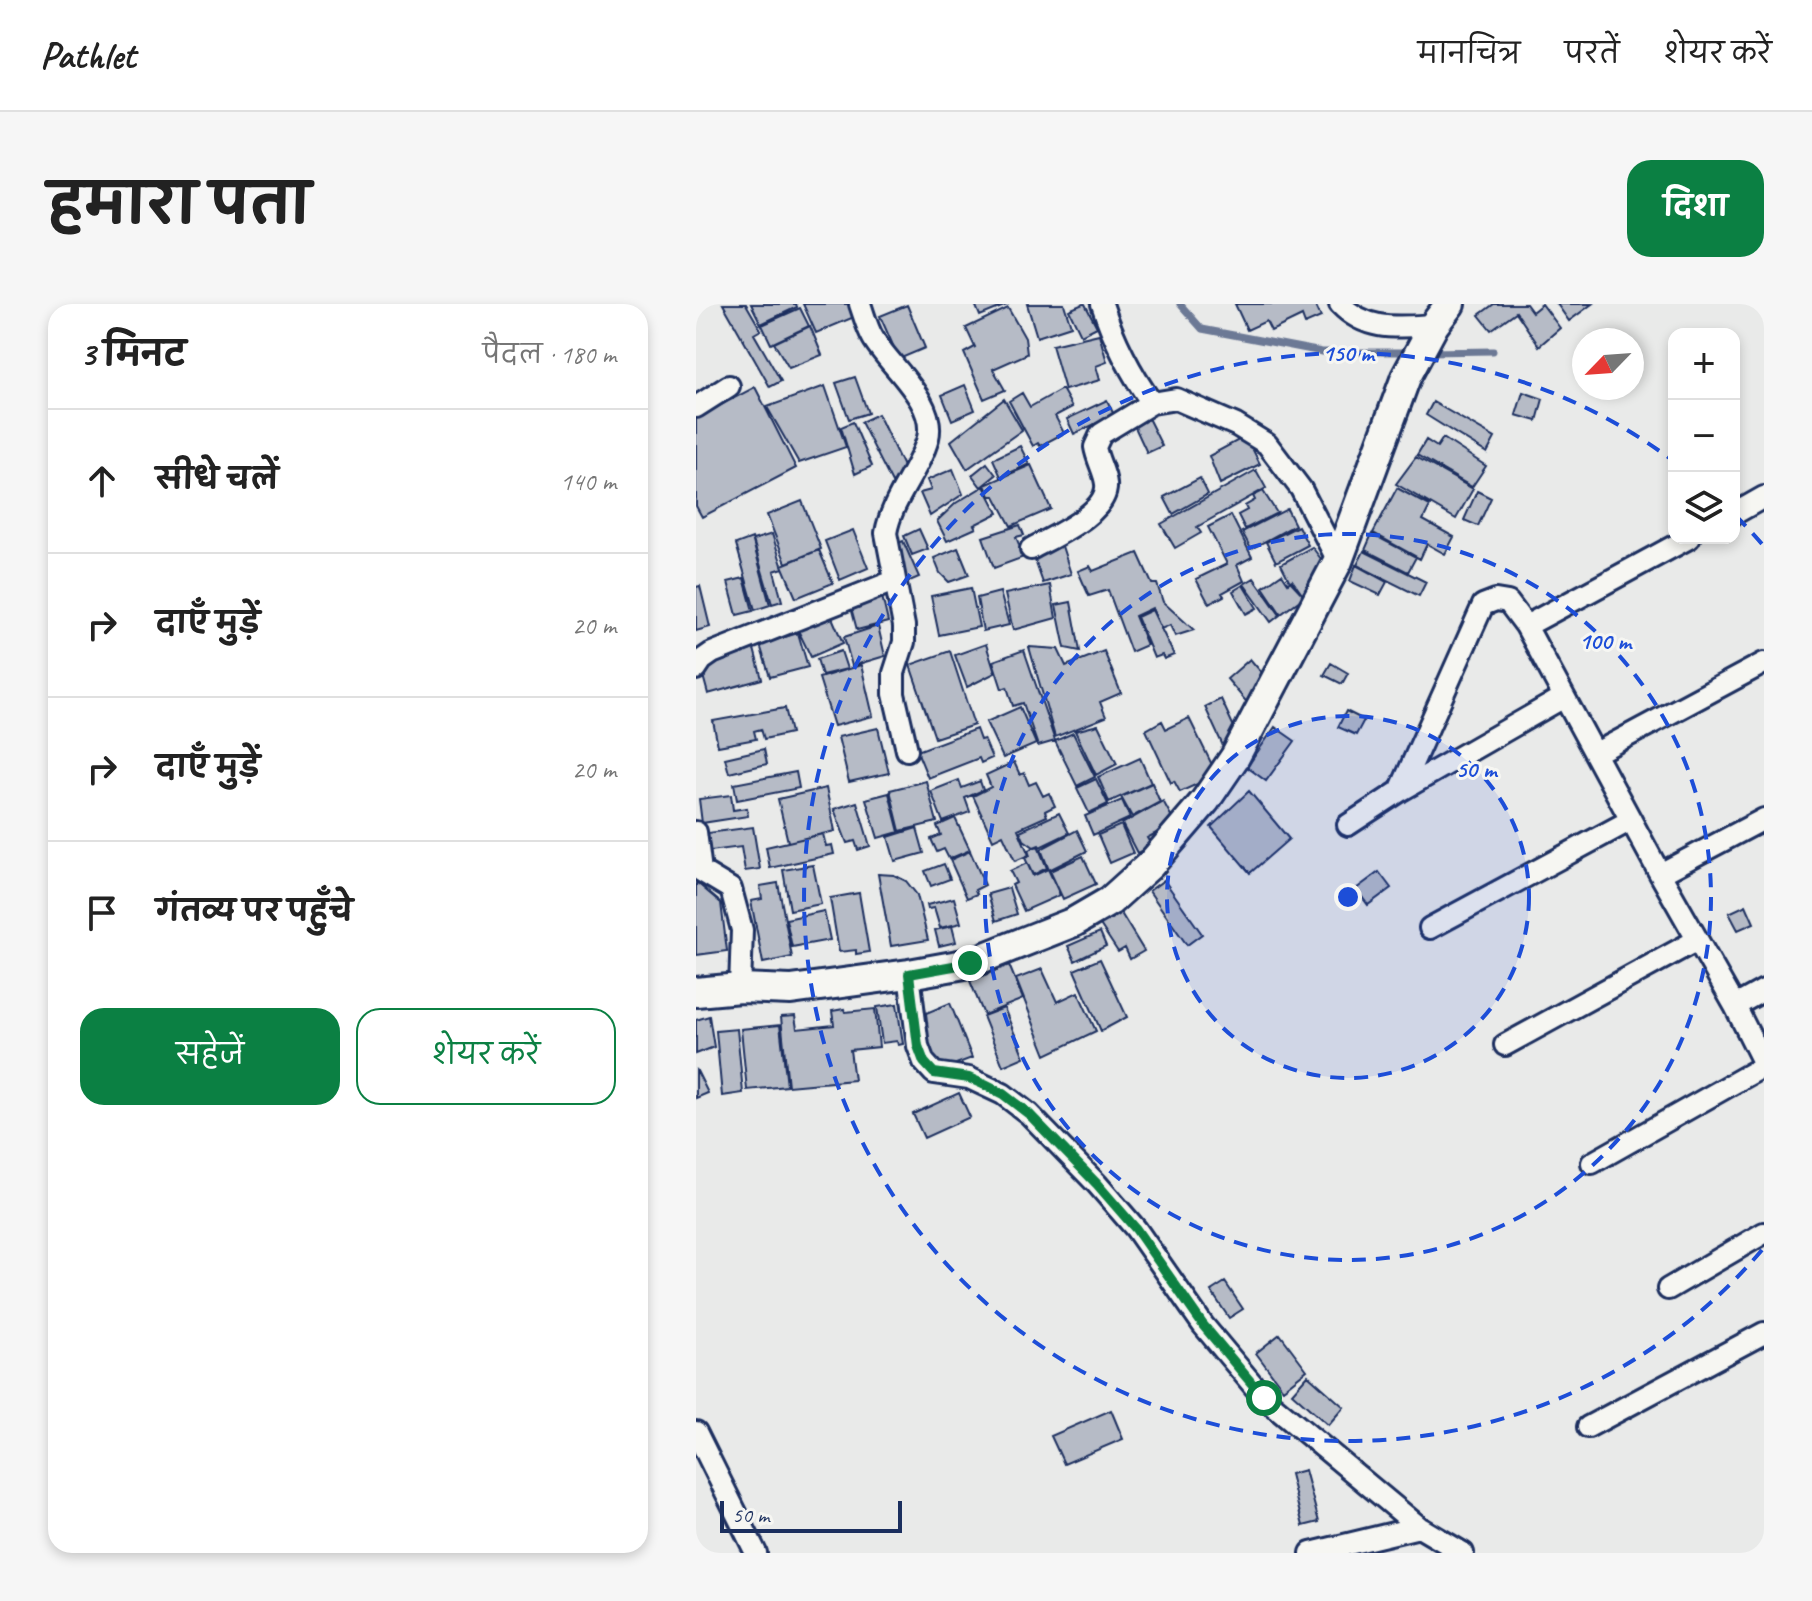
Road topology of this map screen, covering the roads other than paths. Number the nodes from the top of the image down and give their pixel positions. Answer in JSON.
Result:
{"nodes":[{"id":1,"x":860,"y":304,"type":"edge"},
{"id":2,"x":1102,"y":304,"type":"edge"},
{"id":3,"x":1340,"y":304,"type":"edge"},
{"id":4,"x":1436,"y":323,"type":"edge"},
{"id":5,"x":729,"y":386,"type":"dead end"},
{"id":6,"x":1152,"y":403,"type":"junction"},
{"id":7,"x":696,"y":407,"type":"edge"},
{"id":8,"x":1764,"y":497,"type":"edge"},
{"id":9,"x":1740,"y":511,"type":"edge"},
{"id":10,"x":1678,"y":544,"type":"edge"},
{"id":11,"x":1031,"y":549,"type":"dead end"},
{"id":12,"x":1338,"y":561,"type":"junction"},
{"id":13,"x":894,"y":581,"type":"junction"},
{"id":14,"x":1526,"y":626,"type":"junction"},
{"id":15,"x":1764,"y":663,"type":"edge"},
{"id":16,"x":696,"y":669,"type":"edge"},
{"id":17,"x":1564,"y":697,"type":"junction"},
{"id":18,"x":907,"y":750,"type":"dead end"},
{"id":19,"x":1596,"y":753,"type":"junction"},
{"id":20,"x":1400,"y":791,"type":"junction"},
{"id":21,"x":1764,"y":819,"type":"edge"},
{"id":22,"x":1631,"y":820,"type":"junction"},
{"id":23,"x":1348,"y":825,"type":"dead end"},
{"id":24,"x":696,"y":832,"type":"edge"},
{"id":25,"x":1660,"y":874,"type":"junction"},
{"id":26,"x":1430,"y":928,"type":"dead end"},
{"id":27,"x":1697,"y":940,"type":"junction"},
{"id":28,"x":909,"y":974,"type":"junction"},
{"id":29,"x":740,"y":988,"type":"junction"},
{"id":30,"x":1764,"y":990,"type":"edge"},
{"id":31,"x":696,"y":992,"type":"edge"},
{"id":32,"x":1735,"y":1006,"type":"junction"},
{"id":33,"x":1505,"y":1045,"type":"dead end"},
{"id":34,"x":1764,"y":1065,"type":"edge"},
{"id":35,"x":1592,"y":1163,"type":"dead end"},
{"id":36,"x":1764,"y":1233,"type":"edge"},
{"id":37,"x":1668,"y":1289,"type":"dead end"},
{"id":38,"x":1764,"y":1333,"type":"edge"},
{"id":39,"x":1588,"y":1427,"type":"dead end"},
{"id":40,"x":696,"y":1432,"type":"edge"},
{"id":41,"x":1419,"y":1527,"type":"junction"},
{"id":42,"x":756,"y":1553,"type":"edge"},
{"id":43,"x":1311,"y":1553,"type":"edge"},
{"id":44,"x":1463,"y":1553,"type":"edge"}],
"edges":[{"from":1,"to":13,"type":"street"},
{"from":2,"to":6,"type":"street"},
{"from":3,"to":4,"type":"street"},
{"from":4,"to":12,"type":"street"},
{"from":5,"to":7,"type":"street"},
{"from":6,"to":11,"type":"street"},
{"from":6,"to":12,"type":"street"},
{"from":8,"to":9,"type":"street"},
{"from":10,"to":14,"type":"street"},
{"from":12,"to":28,"type":"street"},
{"from":13,"to":16,"type":"street"},
{"from":13,"to":18,"type":"street"},
{"from":14,"to":17,"type":"street"},
{"from":14,"to":20,"type":"street"},
{"from":15,"to":19,"type":"street"},
{"from":17,"to":19,"type":"street"},
{"from":17,"to":20,"type":"street"},
{"from":19,"to":22,"type":"street"},
{"from":20,"to":23,"type":"street"},
{"from":21,"to":25,"type":"street"},
{"from":22,"to":25,"type":"street"},
{"from":22,"to":26,"type":"street"},
{"from":24,"to":29,"type":"street"},
{"from":25,"to":27,"type":"street"},
{"from":27,"to":32,"type":"street"},
{"from":27,"to":33,"type":"street"},
{"from":28,"to":29,"type":"street"},
{"from":28,"to":41,"type":"street"},
{"from":29,"to":31,"type":"street"},
{"from":30,"to":32,"type":"street"},
{"from":32,"to":34,"type":"street"},
{"from":34,"to":35,"type":"street"},
{"from":36,"to":37,"type":"street"},
{"from":38,"to":39,"type":"street"},
{"from":40,"to":42,"type":"street"},
{"from":41,"to":43,"type":"street"},
{"from":41,"to":44,"type":"street"}]}
